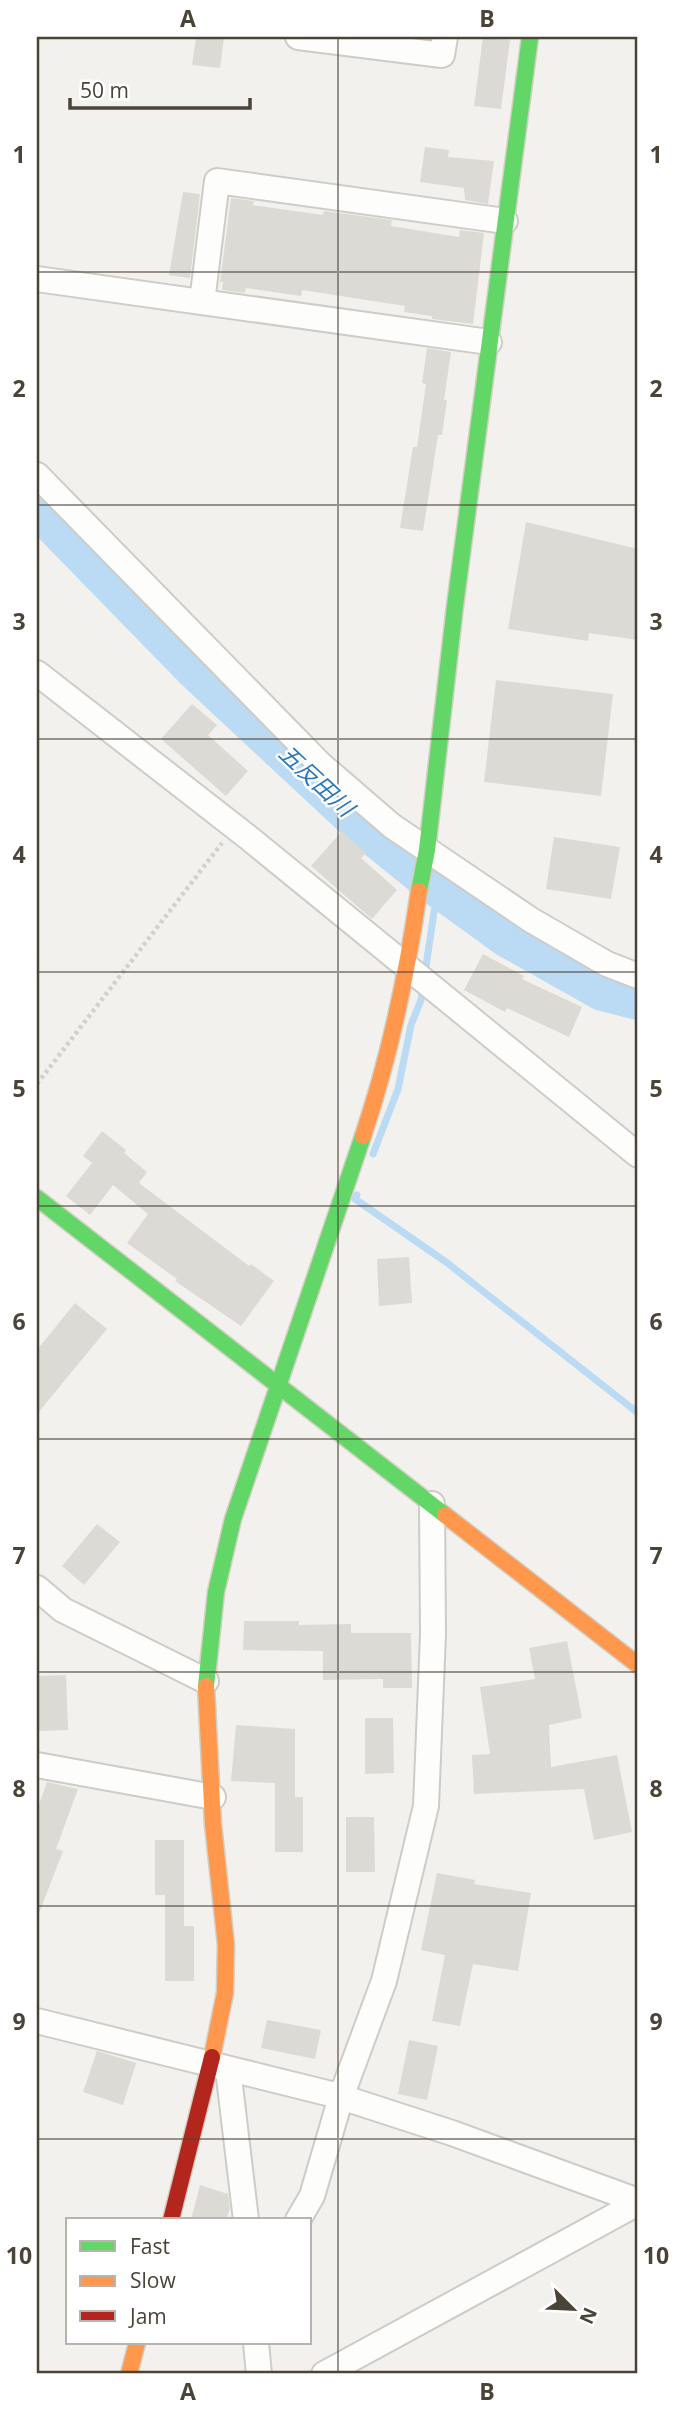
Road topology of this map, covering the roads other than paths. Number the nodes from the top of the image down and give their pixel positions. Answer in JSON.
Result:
{"nodes":[{"id":1,"x":298,"y":37,"type":"edge"},
{"id":2,"x":445,"y":37,"type":"edge"},
{"id":3,"x":530,"y":37,"type":"edge"},
{"id":4,"x":505,"y":221,"type":"junction"},
{"id":5,"x":37,"y":279,"type":"edge"},
{"id":6,"x":202,"y":302,"type":"junction"},
{"id":7,"x":489,"y":342,"type":"junction"},
{"id":8,"x":37,"y":475,"type":"edge"},
{"id":9,"x":37,"y":673,"type":"edge"},
{"id":10,"x":425,"y":856,"type":"junction"},
{"id":11,"x":419,"y":975,"type":"junction"},
{"id":12,"x":638,"y":976,"type":"edge"},
{"id":13,"x":638,"y":1155,"type":"edge"},
{"id":14,"x":37,"y":1198,"type":"edge"},
{"id":15,"x":278,"y":1387,"type":"junction"},
{"id":16,"x":432,"y":1504,"type":"junction"},
{"id":17,"x":37,"y":1588,"type":"edge"},
{"id":18,"x":638,"y":1665,"type":"edge"},
{"id":19,"x":206,"y":1681,"type":"junction"},
{"id":20,"x":37,"y":1765,"type":"edge"},
{"id":21,"x":213,"y":1797,"type":"junction"},
{"id":22,"x":37,"y":2021,"type":"edge"},
{"id":23,"x":219,"y":2067,"type":"junction"},
{"id":24,"x":341,"y":2097,"type":"junction"},
{"id":25,"x":638,"y":2202,"type":"edge"},
{"id":26,"x":173,"y":2218,"type":"edge"},
{"id":27,"x":246,"y":2218,"type":"edge"},
{"id":28,"x":299,"y":2218,"type":"edge"},
{"id":29,"x":137,"y":2344,"type":"edge"},
{"id":30,"x":256,"y":2344,"type":"edge"},
{"id":31,"x":129,"y":2374,"type":"edge"},
{"id":32,"x":258,"y":2374,"type":"edge"},
{"id":33,"x":324,"y":2374,"type":"edge"}],
"edges":[{"from":1,"to":2,"type":"street"},
{"from":3,"to":4,"type":"street"},
{"from":4,"to":6,"type":"street"},
{"from":4,"to":7,"type":"street"},
{"from":5,"to":6,"type":"street"},
{"from":6,"to":7,"type":"street"},
{"from":7,"to":10,"type":"street"},
{"from":8,"to":10,"type":"street"},
{"from":9,"to":11,"type":"street"},
{"from":10,"to":11,"type":"street"},
{"from":10,"to":12,"type":"street"},
{"from":11,"to":13,"type":"street"},
{"from":11,"to":15,"type":"street"},
{"from":14,"to":15,"type":"street"},
{"from":15,"to":16,"type":"street"},
{"from":15,"to":19,"type":"street"},
{"from":16,"to":18,"type":"street"},
{"from":16,"to":24,"type":"street"},
{"from":17,"to":19,"type":"street"},
{"from":19,"to":21,"type":"street"},
{"from":20,"to":21,"type":"street"},
{"from":21,"to":23,"type":"street"},
{"from":22,"to":23,"type":"street"},
{"from":23,"to":24,"type":"street"},
{"from":23,"to":26,"type":"street"},
{"from":23,"to":27,"type":"street"},
{"from":24,"to":25,"type":"street"},
{"from":24,"to":28,"type":"street"},
{"from":25,"to":33,"type":"street"},
{"from":29,"to":31,"type":"street"},
{"from":30,"to":32,"type":"street"}]}
